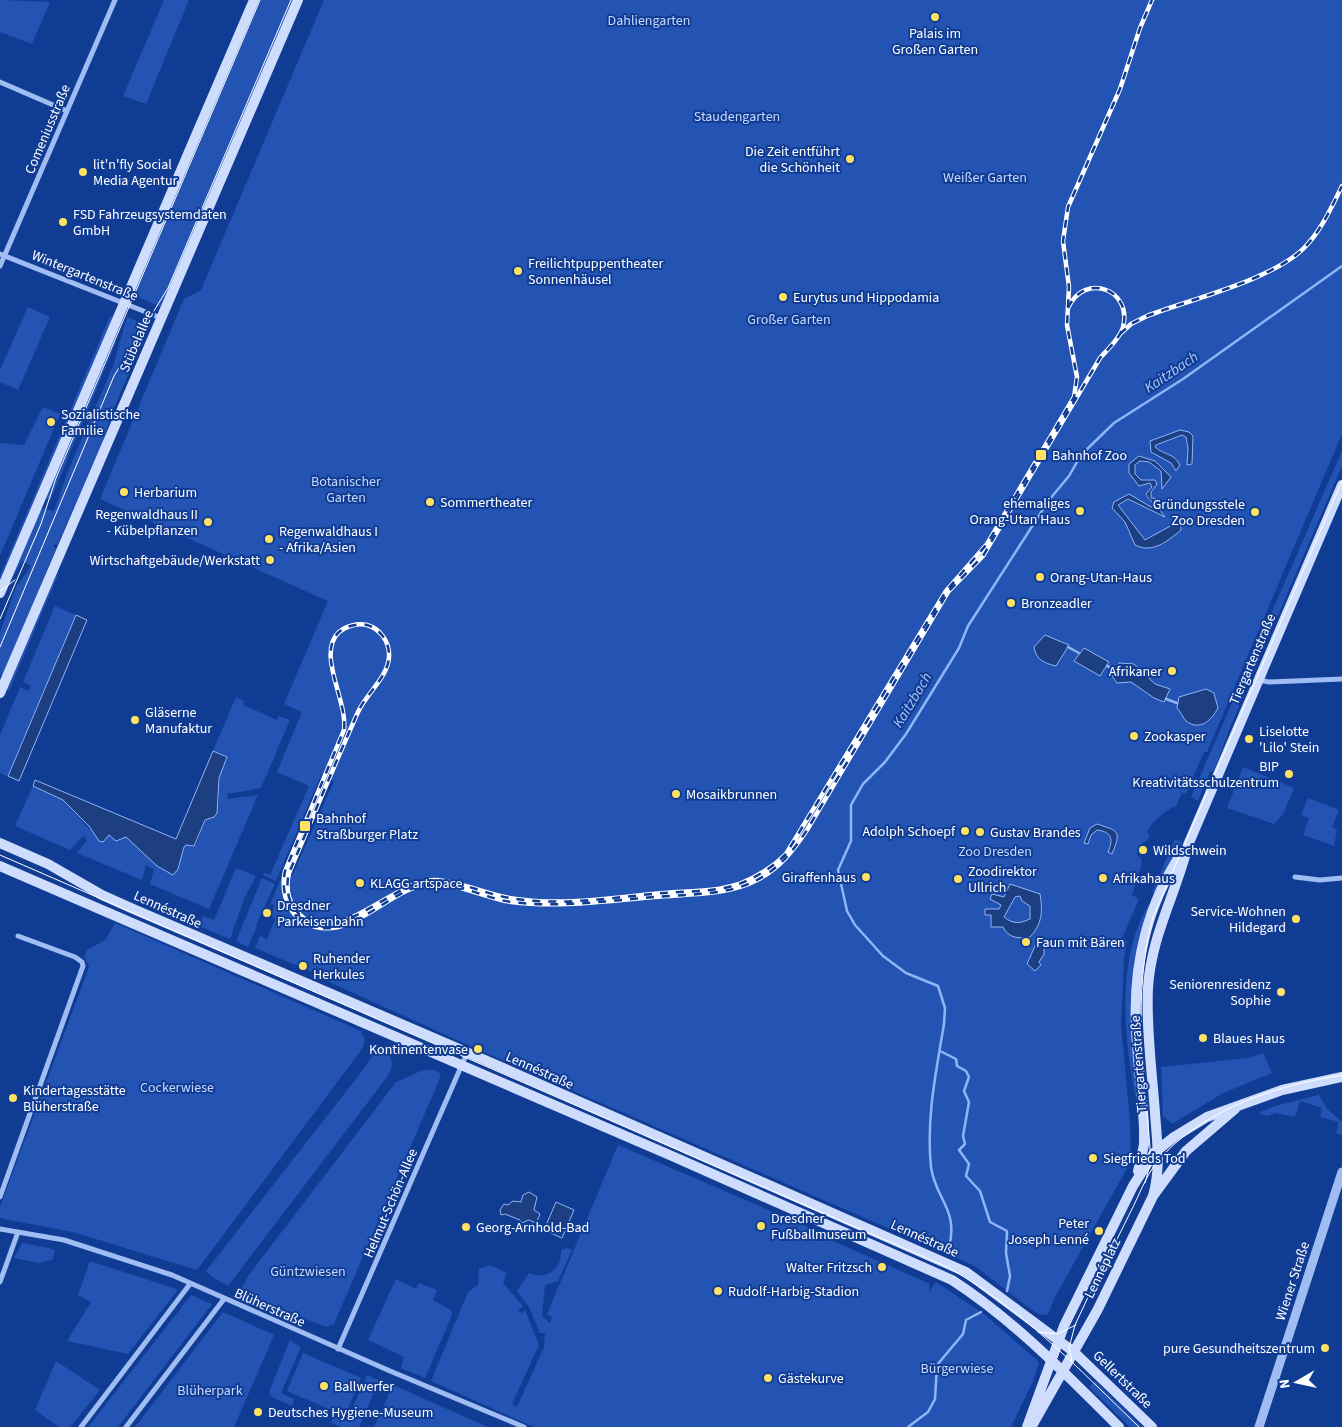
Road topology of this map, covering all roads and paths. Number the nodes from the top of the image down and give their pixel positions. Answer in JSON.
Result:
{"nodes":[{"id":1,"x":115,"y":0,"type":"edge"},
{"id":2,"x":254,"y":0,"type":"edge"},
{"id":3,"x":298,"y":0,"type":"edge"},
{"id":4,"x":0,"y":82,"type":"edge"},
{"id":5,"x":67,"y":111,"type":"junction"},
{"id":6,"x":3,"y":254,"type":"edge"},
{"id":7,"x":0,"y":266,"type":"edge"},
{"id":8,"x":124,"y":304,"type":"junction"},
{"id":9,"x":161,"y":318,"type":"junction"},
{"id":10,"x":1342,"y":485,"type":"edge"},
{"id":11,"x":0,"y":593,"type":"edge"},
{"id":12,"x":1342,"y":679,"type":"edge"},
{"id":13,"x":1258,"y":680,"type":"junction"},
{"id":14,"x":0,"y":693,"type":"edge"},
{"id":15,"x":0,"y":843,"type":"edge"},
{"id":16,"x":1188,"y":845,"type":"junction"},
{"id":17,"x":0,"y":866,"type":"edge"},
{"id":18,"x":1294,"y":877,"type":"dead end"},
{"id":19,"x":1342,"y":878,"type":"edge"},
{"id":20,"x":18,"y":936,"type":"dead end"},
{"id":21,"x":467,"y":1053,"type":"junction"},
{"id":22,"x":461,"y":1065,"type":"junction"},
{"id":23,"x":1342,"y":1077,"type":"edge"},
{"id":24,"x":1237,"y":1108,"type":"junction"},
{"id":25,"x":1158,"y":1150,"type":"junction"},
{"id":26,"x":1342,"y":1172,"type":"edge"},
{"id":27,"x":1133,"y":1186,"type":"junction"},
{"id":28,"x":1153,"y":1196,"type":"junction"},
{"id":29,"x":0,"y":1197,"type":"edge"},
{"id":30,"x":0,"y":1229,"type":"edge"},
{"id":31,"x":18,"y":1232,"type":"junction"},
{"id":32,"x":0,"y":1282,"type":"edge"},
{"id":33,"x":190,"y":1284,"type":"junction"},
{"id":34,"x":224,"y":1299,"type":"junction"},
{"id":35,"x":1058,"y":1341,"type":"junction"},
{"id":36,"x":338,"y":1349,"type":"junction"},
{"id":37,"x":1074,"y":1352,"type":"junction"},
{"id":38,"x":1051,"y":1360,"type":"junction"},
{"id":39,"x":1063,"y":1370,"type":"junction"},
{"id":40,"x":81,"y":1427,"type":"edge"},
{"id":41,"x":126,"y":1427,"type":"edge"},
{"id":42,"x":524,"y":1427,"type":"edge"},
{"id":43,"x":1029,"y":1427,"type":"edge"},
{"id":44,"x":1119,"y":1427,"type":"edge"},
{"id":45,"x":1152,"y":1427,"type":"edge"},
{"id":46,"x":1259,"y":1427,"type":"edge"}],
"edges":[{"from":1,"to":5,"type":"street","name":"Comeniusstraße"},
{"from":2,"to":8,"type":"main road","name":"Stübelallee"},
{"from":3,"to":9,"type":"main road","name":"Stübelallee"},
{"from":4,"to":5,"type":"street"},
{"from":5,"to":6,"type":"street","name":"Comeniusstraße"},
{"from":6,"to":7,"type":"street","name":"Comeniusstraße"},
{"from":6,"to":8,"type":"street","name":"Wintergartenstraße"},
{"from":8,"to":9,"type":"street","name":"Wintergartenstraße"},
{"from":8,"to":11,"type":"main road","name":"Stübelallee"},
{"from":9,"to":14,"type":"main road","name":"Stübelallee"},
{"from":10,"to":13,"type":"main road","name":"Tiergartenstraße"},
{"from":12,"to":13,"type":"street"},
{"from":13,"to":16,"type":"main road","name":"Tiergartenstraße"},
{"from":15,"to":21,"type":"main road","name":"Lennéstraße"},
{"from":16,"to":25,"type":"main road","name":"Tiergartenstraße"},
{"from":16,"to":27,"type":"main road","name":"Tiergartenstraße"},
{"from":17,"to":22,"type":"main road","name":"Lennéstraße"},
{"from":18,"to":19,"type":"street"},
{"from":20,"to":29,"type":"street"},
{"from":21,"to":22,"type":"street","name":"Helmut-Schön-Allee"},
{"from":21,"to":35,"type":"main road","name":"Lennéstraße"},
{"from":22,"to":36,"type":"street","name":"Helmut-Schön-Allee"},
{"from":22,"to":38,"type":"main road","name":"Lennéstraße"},
{"from":23,"to":24,"type":"main road"},
{"from":24,"to":25,"type":"main road"},
{"from":24,"to":28,"type":"main road"},
{"from":25,"to":27,"type":"main road"},
{"from":25,"to":28,"type":"main road","name":"Tiergartenstraße"},
{"from":26,"to":46,"type":"street","name":"Wiener Straße"},
{"from":27,"to":35,"type":"main road","name":"Lennéplatz"},
{"from":28,"to":37,"type":"main road","name":"Lennéplatz"},
{"from":30,"to":31,"type":"street","name":"Blüherstraße"},
{"from":31,"to":32,"type":"street"},
{"from":31,"to":33,"type":"street","name":"Blüherstraße"},
{"from":33,"to":34,"type":"street","name":"Blüherstraße"},
{"from":33,"to":40,"type":"street"},
{"from":34,"to":36,"type":"street","name":"Blüherstraße"},
{"from":34,"to":41,"type":"street"},
{"from":35,"to":37,"type":"main road"},
{"from":35,"to":38,"type":"main road","name":"Lennéplatz"},
{"from":36,"to":42,"type":"street","name":"Blüherstraße"},
{"from":37,"to":39,"type":"main road","name":"Lennéplatz"},
{"from":37,"to":45,"type":"main road","name":"Gellertstraße"},
{"from":38,"to":39,"type":"main road"},
{"from":38,"to":43,"type":"main road","name":"Lennéplatz"},
{"from":39,"to":43,"type":"main road","name":"Lennéplatz"},
{"from":39,"to":44,"type":"main road"}]}
